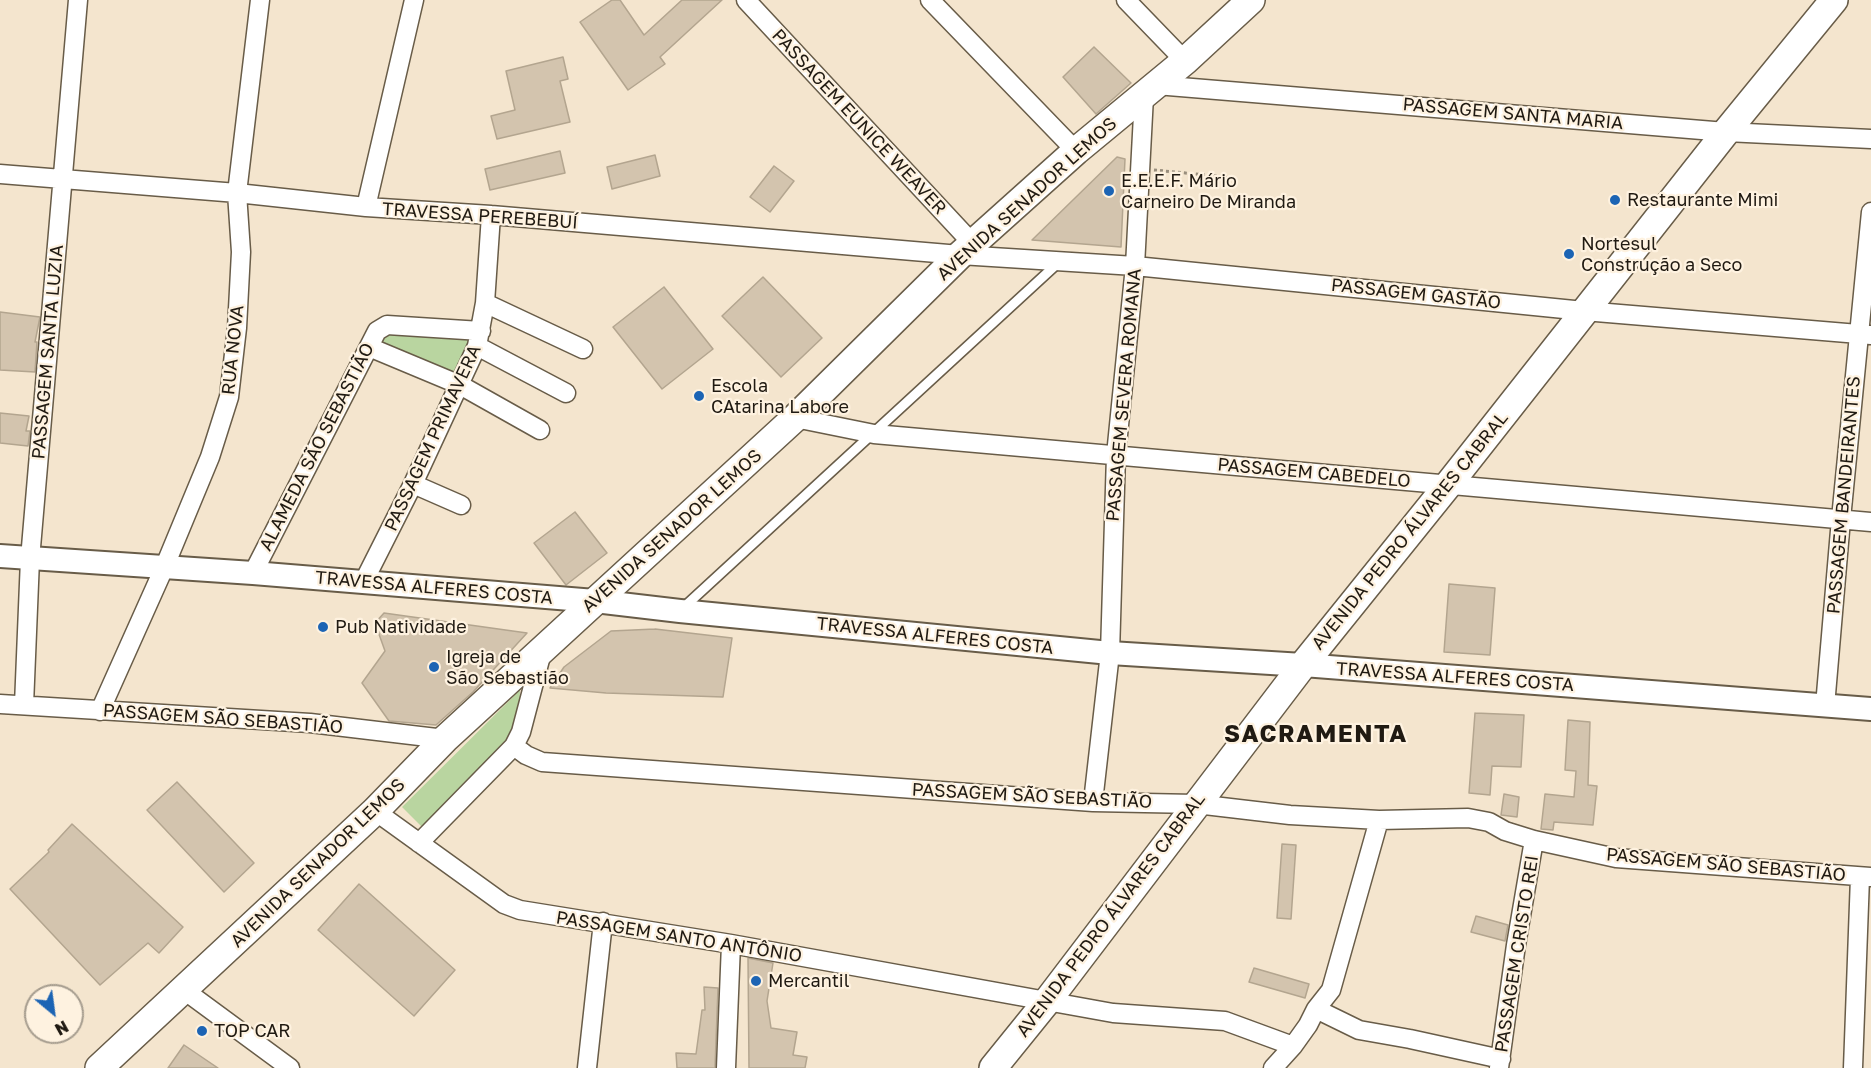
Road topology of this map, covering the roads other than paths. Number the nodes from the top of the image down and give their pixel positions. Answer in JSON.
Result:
{"nodes":[{"id":1,"x":78,"y":0,"type":"edge"},
{"id":2,"x":260,"y":0,"type":"edge"},
{"id":3,"x":414,"y":0,"type":"edge"},
{"id":4,"x":746,"y":0,"type":"edge"},
{"id":5,"x":930,"y":0,"type":"edge"},
{"id":6,"x":1126,"y":0,"type":"edge"},
{"id":7,"x":1251,"y":0,"type":"edge"},
{"id":8,"x":1834,"y":0,"type":"edge"},
{"id":9,"x":1185,"y":61,"type":"junction"},
{"id":10,"x":1150,"y":91,"type":"junction"},
{"id":11,"x":1726,"y":132,"type":"junction"},
{"id":12,"x":1871,"y":139,"type":"edge"},
{"id":13,"x":1076,"y":151,"type":"junction"},
{"id":14,"x":0,"y":174,"type":"edge"},
{"id":15,"x":63,"y":178,"type":"junction"},
{"id":16,"x":237,"y":193,"type":"junction"},
{"id":17,"x":366,"y":207,"type":"junction"},
{"id":18,"x":1871,"y":212,"type":"edge"},
{"id":19,"x":491,"y":216,"type":"junction"},
{"id":20,"x":967,"y":249,"type":"junction"},
{"id":21,"x":1058,"y":262,"type":"junction"},
{"id":22,"x":1135,"y":266,"type":"junction"},
{"id":23,"x":485,"y":303,"type":"junction"},
{"id":24,"x":1584,"y":311,"type":"junction"},
{"id":25,"x":1865,"y":335,"type":"edge"},
{"id":26,"x":479,"y":339,"type":"junction"},
{"id":27,"x":369,"y":346,"type":"junction"},
{"id":28,"x":583,"y":349,"type":"dead end"},
{"id":29,"x":460,"y":385,"type":"junction"},
{"id":30,"x":566,"y":393,"type":"dead end"},
{"id":31,"x":795,"y":418,"type":"junction"},
{"id":32,"x":540,"y":430,"type":"dead end"},
{"id":33,"x":874,"y":434,"type":"junction"},
{"id":34,"x":1116,"y":455,"type":"junction"},
{"id":35,"x":413,"y":484,"type":"junction"},
{"id":36,"x":1449,"y":485,"type":"junction"},
{"id":37,"x":461,"y":505,"type":"dead end"},
{"id":38,"x":1841,"y":519,"type":"junction"},
{"id":39,"x":1871,"y":522,"type":"edge"},
{"id":40,"x":0,"y":556,"type":"edge"},
{"id":41,"x":30,"y":559,"type":"junction"},
{"id":42,"x":164,"y":568,"type":"junction"},
{"id":43,"x":253,"y":573,"type":"junction"},
{"id":44,"x":363,"y":583,"type":"junction"},
{"id":45,"x":595,"y":601,"type":"junction"},
{"id":46,"x":680,"y":611,"type":"junction"},
{"id":47,"x":542,"y":651,"type":"junction"},
{"id":48,"x":1110,"y":653,"type":"junction"},
{"id":49,"x":1303,"y":665,"type":"junction"},
{"id":50,"x":0,"y":704,"type":"edge"},
{"id":51,"x":24,"y":705,"type":"junction"},
{"id":52,"x":1825,"y":706,"type":"junction"},
{"id":53,"x":1871,"y":709,"type":"edge"},
{"id":54,"x":100,"y":711,"type":"junction"},
{"id":55,"x":445,"y":739,"type":"junction"},
{"id":56,"x":514,"y":746,"type":"junction"},
{"id":57,"x":1093,"y":802,"type":"junction"},
{"id":58,"x":1196,"y":804,"type":"junction"},
{"id":59,"x":375,"y":811,"type":"junction"},
{"id":60,"x":1379,"y":820,"type":"junction"},
{"id":61,"x":1534,"y":840,"type":"junction"},
{"id":62,"x":419,"y":843,"type":"junction"},
{"id":63,"x":1865,"y":877,"type":"edge"},
{"id":64,"x":603,"y":922,"type":"junction"},
{"id":65,"x":731,"y":944,"type":"junction"},
{"id":66,"x":184,"y":990,"type":"junction"},
{"id":67,"x":1048,"y":1000,"type":"junction"},
{"id":68,"x":1316,"y":1009,"type":"junction"},
{"id":69,"x":1293,"y":1046,"type":"junction"},
{"id":70,"x":1500,"y":1064,"type":"edge"},
{"id":71,"x":99,"y":1068,"type":"edge"},
{"id":72,"x":290,"y":1068,"type":"edge"},
{"id":73,"x":587,"y":1068,"type":"edge"},
{"id":74,"x":726,"y":1068,"type":"edge"},
{"id":75,"x":993,"y":1068,"type":"edge"},
{"id":76,"x":1273,"y":1068,"type":"edge"},
{"id":77,"x":1853,"y":1068,"type":"edge"}],
"edges":[{"from":1,"to":15,"type":"street","name":"PASSAGEM SANTA LUZIA"},
{"from":2,"to":16,"type":"street","name":"RUA NOVA"},
{"from":3,"to":17,"type":"street"},
{"from":4,"to":20,"type":"street","name":"PASSAGEM EUNICE WEAVER"},
{"from":5,"to":13,"type":"street"},
{"from":6,"to":9,"type":"street"},
{"from":7,"to":9,"type":"main road","name":"AVENIDA SENADOR LEMOS"},
{"from":8,"to":11,"type":"main road","name":"AVENIDA PEDRO ÁLVARES CABRAL"},
{"from":9,"to":10,"type":"main road","name":"AVENIDA SENADOR LEMOS"},
{"from":10,"to":11,"type":"street","name":"PASSAGEM SANTA MARIA"},
{"from":10,"to":13,"type":"main road","name":"AVENIDA SENADOR LEMOS"},
{"from":10,"to":22,"type":"street","name":"PASSAGEM SEVERA ROMANA"},
{"from":11,"to":12,"type":"street","name":"PASSAGEM SANTA MARIA"},
{"from":11,"to":24,"type":"main road","name":"AVENIDA PEDRO ÁLVARES CABRAL"},
{"from":13,"to":20,"type":"main road","name":"AVENIDA SENADOR LEMOS"},
{"from":14,"to":15,"type":"street","name":"TRAVESSA PEREBEBUÍ"},
{"from":15,"to":16,"type":"street","name":"TRAVESSA PEREBEBUÍ"},
{"from":15,"to":41,"type":"street","name":"PASSAGEM SANTA LUZIA"},
{"from":16,"to":17,"type":"street","name":"TRAVESSA PEREBEBUÍ"},
{"from":16,"to":42,"type":"street","name":"RUA NOVA"},
{"from":17,"to":19,"type":"street","name":"TRAVESSA PEREBEBUÍ"},
{"from":18,"to":25,"type":"street","name":"PASSAGEM BANDEIRANTES"},
{"from":19,"to":20,"type":"street","name":"TRAVESSA PEREBEBUÍ"},
{"from":19,"to":23,"type":"street","name":"PASSAGEM PRIMAVERA"},
{"from":20,"to":21,"type":"street","name":"PASSAGEM GASTÃO"},
{"from":20,"to":31,"type":"main road","name":"AVENIDA SENADOR LEMOS"},
{"from":21,"to":22,"type":"street","name":"PASSAGEM GASTÃO"},
{"from":21,"to":33,"type":"lane"},
{"from":22,"to":24,"type":"street","name":"PASSAGEM GASTÃO"},
{"from":22,"to":34,"type":"street","name":"PASSAGEM SEVERA ROMANA"},
{"from":23,"to":26,"type":"street","name":"PASSAGEM PRIMAVERA"},
{"from":23,"to":28,"type":"street"},
{"from":24,"to":25,"type":"street","name":"PASSAGEM GASTÃO"},
{"from":24,"to":36,"type":"main road","name":"AVENIDA PEDRO ÁLVARES CABRAL"},
{"from":25,"to":38,"type":"street","name":"PASSAGEM BANDEIRANTES"},
{"from":26,"to":27,"type":"street","name":"ALAMEDA SÃO SEBASTIÃO"},
{"from":26,"to":29,"type":"street","name":"PASSAGEM PRIMAVERA"},
{"from":26,"to":30,"type":"street"},
{"from":27,"to":29,"type":"street"},
{"from":27,"to":43,"type":"street","name":"ALAMEDA SÃO SEBASTIÃO"},
{"from":29,"to":32,"type":"street"},
{"from":29,"to":35,"type":"street","name":"PASSAGEM PRIMAVERA"},
{"from":31,"to":33,"type":"street","name":"PASSAGEM CABEDELO"},
{"from":31,"to":45,"type":"main road","name":"AVENIDA SENADOR LEMOS"},
{"from":33,"to":34,"type":"street","name":"PASSAGEM CABEDELO"},
{"from":33,"to":46,"type":"lane"},
{"from":34,"to":36,"type":"street","name":"PASSAGEM CABEDELO"},
{"from":34,"to":48,"type":"street","name":"PASSAGEM SEVERA ROMANA"},
{"from":35,"to":37,"type":"street"},
{"from":35,"to":44,"type":"street","name":"PASSAGEM PRIMAVERA"},
{"from":36,"to":38,"type":"street","name":"PASSAGEM CABEDELO"},
{"from":36,"to":49,"type":"main road","name":"AVENIDA PEDRO ÁLVARES CABRAL"},
{"from":38,"to":39,"type":"street","name":"PASSAGEM CABEDELO"},
{"from":38,"to":52,"type":"street","name":"PASSAGEM BANDEIRANTES"},
{"from":40,"to":41,"type":"street","name":"TRAVESSA ALFERES COSTA"},
{"from":41,"to":42,"type":"street","name":"TRAVESSA ALFERES COSTA"},
{"from":41,"to":51,"type":"street","name":"PASSAGEM SANTA LUZIA"},
{"from":42,"to":43,"type":"street","name":"TRAVESSA ALFERES COSTA"},
{"from":42,"to":54,"type":"street","name":"RUA NOVA"},
{"from":43,"to":44,"type":"street","name":"TRAVESSA ALFERES COSTA"},
{"from":44,"to":45,"type":"street","name":"TRAVESSA ALFERES COSTA"},
{"from":45,"to":46,"type":"street","name":"TRAVESSA ALFERES COSTA"},
{"from":45,"to":47,"type":"main road","name":"AVENIDA SENADOR LEMOS"},
{"from":46,"to":48,"type":"street","name":"TRAVESSA ALFERES COSTA"},
{"from":47,"to":55,"type":"main road","name":"AVENIDA SENADOR LEMOS"},
{"from":47,"to":56,"type":"street"},
{"from":48,"to":49,"type":"street","name":"TRAVESSA ALFERES COSTA"},
{"from":48,"to":57,"type":"street","name":"PASSAGEM SEVERA ROMANA"},
{"from":49,"to":52,"type":"street","name":"TRAVESSA ALFERES COSTA"},
{"from":49,"to":58,"type":"main road","name":"AVENIDA PEDRO ÁLVARES CABRAL"},
{"from":50,"to":51,"type":"street","name":"PASSAGEM SÃO SEBASTIÃO"},
{"from":51,"to":54,"type":"street","name":"PASSAGEM SÃO SEBASTIÃO"},
{"from":52,"to":53,"type":"street","name":"TRAVESSA ALFERES COSTA"},
{"from":54,"to":55,"type":"street","name":"PASSAGEM SÃO SEBASTIÃO"},
{"from":55,"to":59,"type":"main road","name":"AVENIDA SENADOR LEMOS"},
{"from":56,"to":57,"type":"street","name":"PASSAGEM SÃO SEBASTIÃO"},
{"from":56,"to":62,"type":"street"},
{"from":57,"to":58,"type":"street","name":"PASSAGEM SÃO SEBASTIÃO"},
{"from":58,"to":60,"type":"street","name":"PASSAGEM SÃO SEBASTIÃO"},
{"from":58,"to":67,"type":"main road","name":"AVENIDA PEDRO ÁLVARES CABRAL"},
{"from":59,"to":62,"type":"street","name":"PASSAGEM SANTO ANTÔNIO"},
{"from":59,"to":66,"type":"main road","name":"AVENIDA SENADOR LEMOS"},
{"from":60,"to":61,"type":"street","name":"PASSAGEM SÃO SEBASTIÃO"},
{"from":60,"to":68,"type":"street"},
{"from":61,"to":63,"type":"street","name":"PASSAGEM SÃO SEBASTIÃO"},
{"from":61,"to":70,"type":"street","name":"PASSAGEM CRISTO REI"},
{"from":62,"to":64,"type":"street","name":"PASSAGEM SANTO ANTÔNIO"},
{"from":63,"to":77,"type":"street"},
{"from":64,"to":65,"type":"street","name":"PASSAGEM SANTO ANTÔNIO"},
{"from":64,"to":73,"type":"street"},
{"from":65,"to":67,"type":"street","name":"PASSAGEM SANTO ANTÔNIO"},
{"from":65,"to":74,"type":"street"},
{"from":66,"to":71,"type":"main road","name":"AVENIDA SENADOR LEMOS"},
{"from":66,"to":72,"type":"street"},
{"from":67,"to":69,"type":"street","name":"PASSAGEM SANTO ANTÔNIO"},
{"from":67,"to":75,"type":"main road","name":"AVENIDA PEDRO ÁLVARES CABRAL"},
{"from":68,"to":69,"type":"street"},
{"from":68,"to":70,"type":"street"},
{"from":69,"to":76,"type":"street"}]}
